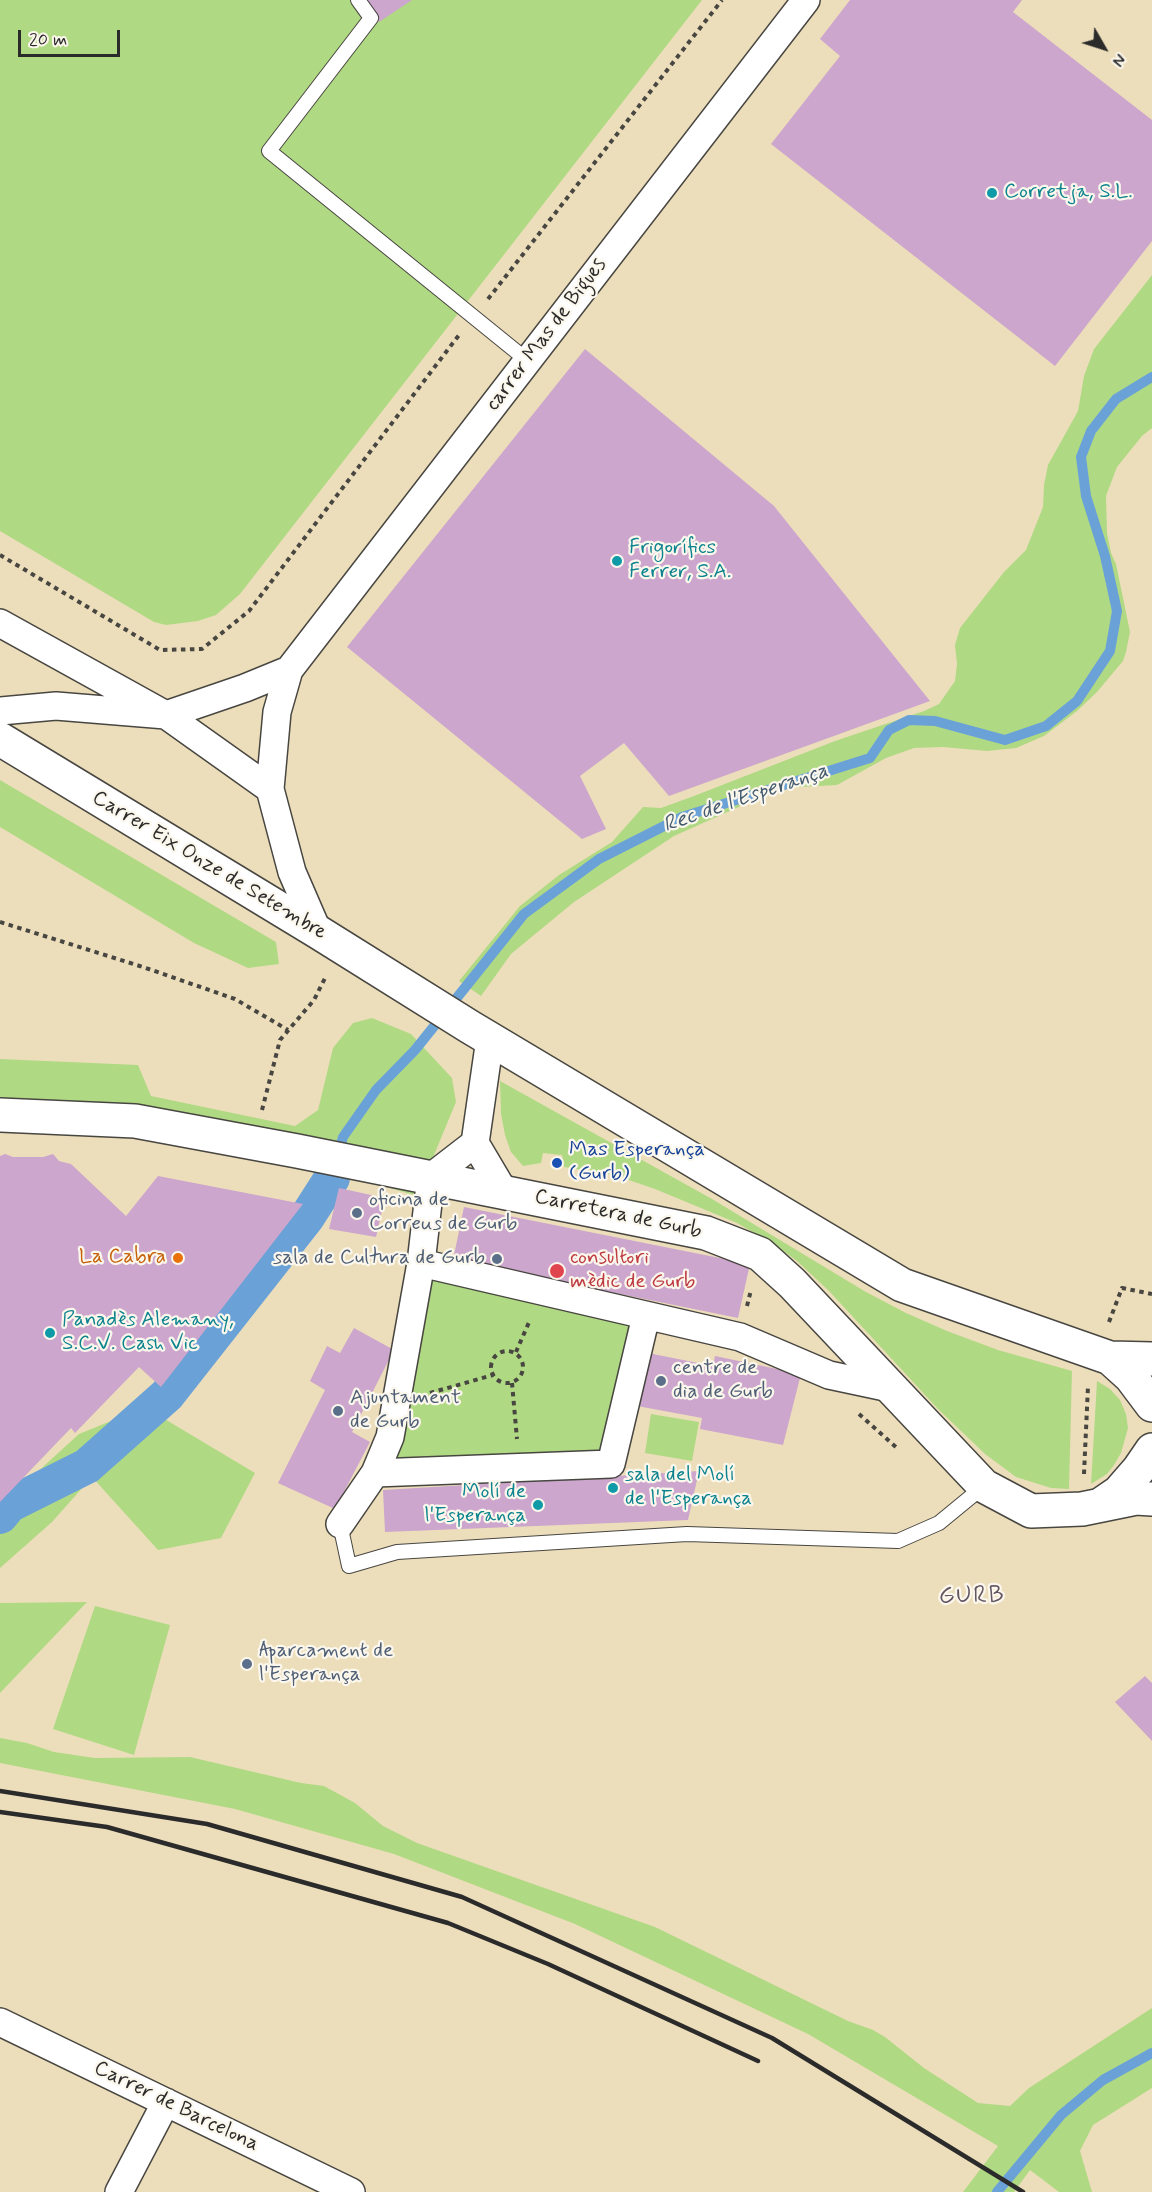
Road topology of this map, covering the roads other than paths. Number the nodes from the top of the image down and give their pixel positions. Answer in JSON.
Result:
{"nodes":[{"id":1,"x":358,"y":0,"type":"edge"},
{"id":2,"x":806,"y":0,"type":"edge"},
{"id":3,"x":528,"y":361,"type":"junction"},
{"id":4,"x":0,"y":623,"type":"edge"},
{"id":5,"x":50,"y":649,"type":"junction"},
{"id":6,"x":289,"y":670,"type":"junction"},
{"id":7,"x":56,"y":706,"type":"junction"},
{"id":8,"x":0,"y":711,"type":"edge"},
{"id":9,"x":166,"y":714,"type":"junction"},
{"id":10,"x":0,"y":739,"type":"edge"},
{"id":11,"x":270,"y":789,"type":"junction"},
{"id":12,"x":331,"y":940,"type":"junction"},
{"id":13,"x":480,"y":1033,"type":"junction"},
{"id":14,"x":0,"y":1115,"type":"edge"},
{"id":15,"x":475,"y":1143,"type":"junction"},
{"id":16,"x":431,"y":1177,"type":"junction"},
{"id":17,"x":504,"y":1192,"type":"junction"},
{"id":18,"x":421,"y":1263,"type":"junction"},
{"id":19,"x":646,"y":1316,"type":"junction"},
{"id":20,"x":1152,"y":1359,"type":"edge"},
{"id":21,"x":1099,"y":1367,"type":"junction"},
{"id":22,"x":890,"y":1388,"type":"junction"},
{"id":23,"x":1152,"y":1405,"type":"edge"},
{"id":24,"x":1152,"y":1450,"type":"edge"},
{"id":25,"x":375,"y":1473,"type":"junction"},
{"id":26,"x":984,"y":1486,"type":"junction"},
{"id":27,"x":1152,"y":1499,"type":"edge"},
{"id":28,"x":1098,"y":1506,"type":"junction"},
{"id":29,"x":340,"y":1524,"type":"joint"},
{"id":30,"x":0,"y":2022,"type":"edge"},
{"id":31,"x":166,"y":2102,"type":"junction"},
{"id":32,"x":118,"y":2192,"type":"edge"},
{"id":33,"x":351,"y":2192,"type":"edge"}],
"edges":[{"from":1,"to":3,"type":"lane"},
{"from":2,"to":3,"type":"street","name":"carrer Mas de Bigues"},
{"from":3,"to":6,"type":"street","name":"carrer Mas de Bigues"},
{"from":4,"to":5,"type":"street"},
{"from":5,"to":7,"type":"street"},
{"from":5,"to":9,"type":"street"},
{"from":6,"to":9,"type":"street"},
{"from":6,"to":11,"type":"street","name":"carrer Mas de Bigues"},
{"from":7,"to":8,"type":"street"},
{"from":7,"to":9,"type":"street"},
{"from":9,"to":11,"type":"street"},
{"from":10,"to":12,"type":"street","name":"Carrer Eix Onze de Setembre"},
{"from":11,"to":12,"type":"street","name":"carrer Mas de Bigues"},
{"from":12,"to":13,"type":"street","name":"Carrer Eix Onze de Setembre"},
{"from":13,"to":15,"type":"street"},
{"from":13,"to":21,"type":"street","name":"Carrer Eix Onze de Setembre"},
{"from":14,"to":16,"type":"street","name":"Carretera de Gurb"},
{"from":15,"to":16,"type":"street"},
{"from":15,"to":17,"type":"street"},
{"from":16,"to":17,"type":"street","name":"Carretera de Gurb"},
{"from":16,"to":18,"type":"street"},
{"from":17,"to":22,"type":"street","name":"Carretera de Gurb"},
{"from":18,"to":19,"type":"street"},
{"from":18,"to":25,"type":"street"},
{"from":19,"to":22,"type":"street"},
{"from":19,"to":25,"type":"street"},
{"from":20,"to":21,"type":"street"},
{"from":21,"to":23,"type":"street"},
{"from":22,"to":26,"type":"street","name":"Carretera de Gurb"},
{"from":24,"to":28,"type":"street","name":"Carretera de Gurb"},
{"from":25,"to":29,"type":"street"},
{"from":26,"to":28,"type":"street","name":"Carretera de Gurb"},
{"from":26,"to":29,"type":"lane"},
{"from":27,"to":28,"type":"street","name":"Carretera de Gurb"},
{"from":30,"to":31,"type":"street","name":"Carrer de Barcelona"},
{"from":31,"to":32,"type":"street"},
{"from":31,"to":33,"type":"street","name":"Carrer de Barcelona"}]}
